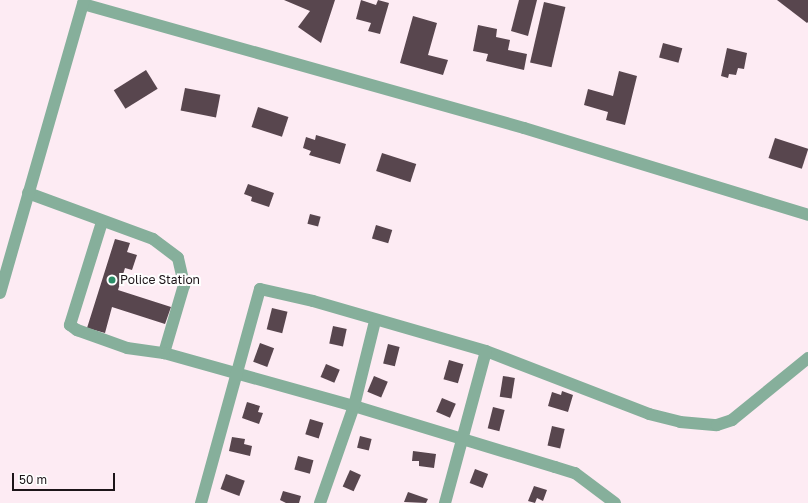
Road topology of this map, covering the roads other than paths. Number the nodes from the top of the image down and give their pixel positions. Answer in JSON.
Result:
{"nodes":[{"id":1,"x":83,"y":2,"type":"edge"},
{"id":2,"x":28,"y":193,"type":"junction"},
{"id":3,"x":808,"y":215,"type":"edge"},
{"id":4,"x":102,"y":222,"type":"junction"},
{"id":5,"x":0,"y":293,"type":"edge"},
{"id":6,"x":375,"y":320,"type":"junction"},
{"id":7,"x":486,"y":351,"type":"junction"},
{"id":8,"x":164,"y":353,"type":"junction"},
{"id":9,"x":808,"y":358,"type":"edge"},
{"id":10,"x":235,"y":374,"type":"junction"},
{"id":11,"x":354,"y":406,"type":"junction"},
{"id":12,"x":463,"y":438,"type":"junction"},
{"id":13,"x":201,"y":503,"type":"edge"},
{"id":14,"x":320,"y":503,"type":"edge"},
{"id":15,"x":445,"y":503,"type":"edge"},
{"id":16,"x":615,"y":503,"type":"edge"}],
"edges":[{"from":1,"to":2,"type":"street"},
{"from":1,"to":3,"type":"street"},
{"from":2,"to":4,"type":"street"},
{"from":2,"to":5,"type":"street"},
{"from":4,"to":8,"type":"street"},
{"from":4,"to":8,"type":"street"},
{"from":6,"to":7,"type":"street"},
{"from":6,"to":10,"type":"street"},
{"from":6,"to":11,"type":"street"},
{"from":7,"to":9,"type":"street"},
{"from":7,"to":12,"type":"street"},
{"from":8,"to":10,"type":"street"},
{"from":10,"to":11,"type":"street"},
{"from":10,"to":13,"type":"street"},
{"from":11,"to":12,"type":"street"},
{"from":11,"to":14,"type":"street"},
{"from":12,"to":15,"type":"street"},
{"from":12,"to":16,"type":"street"}]}
